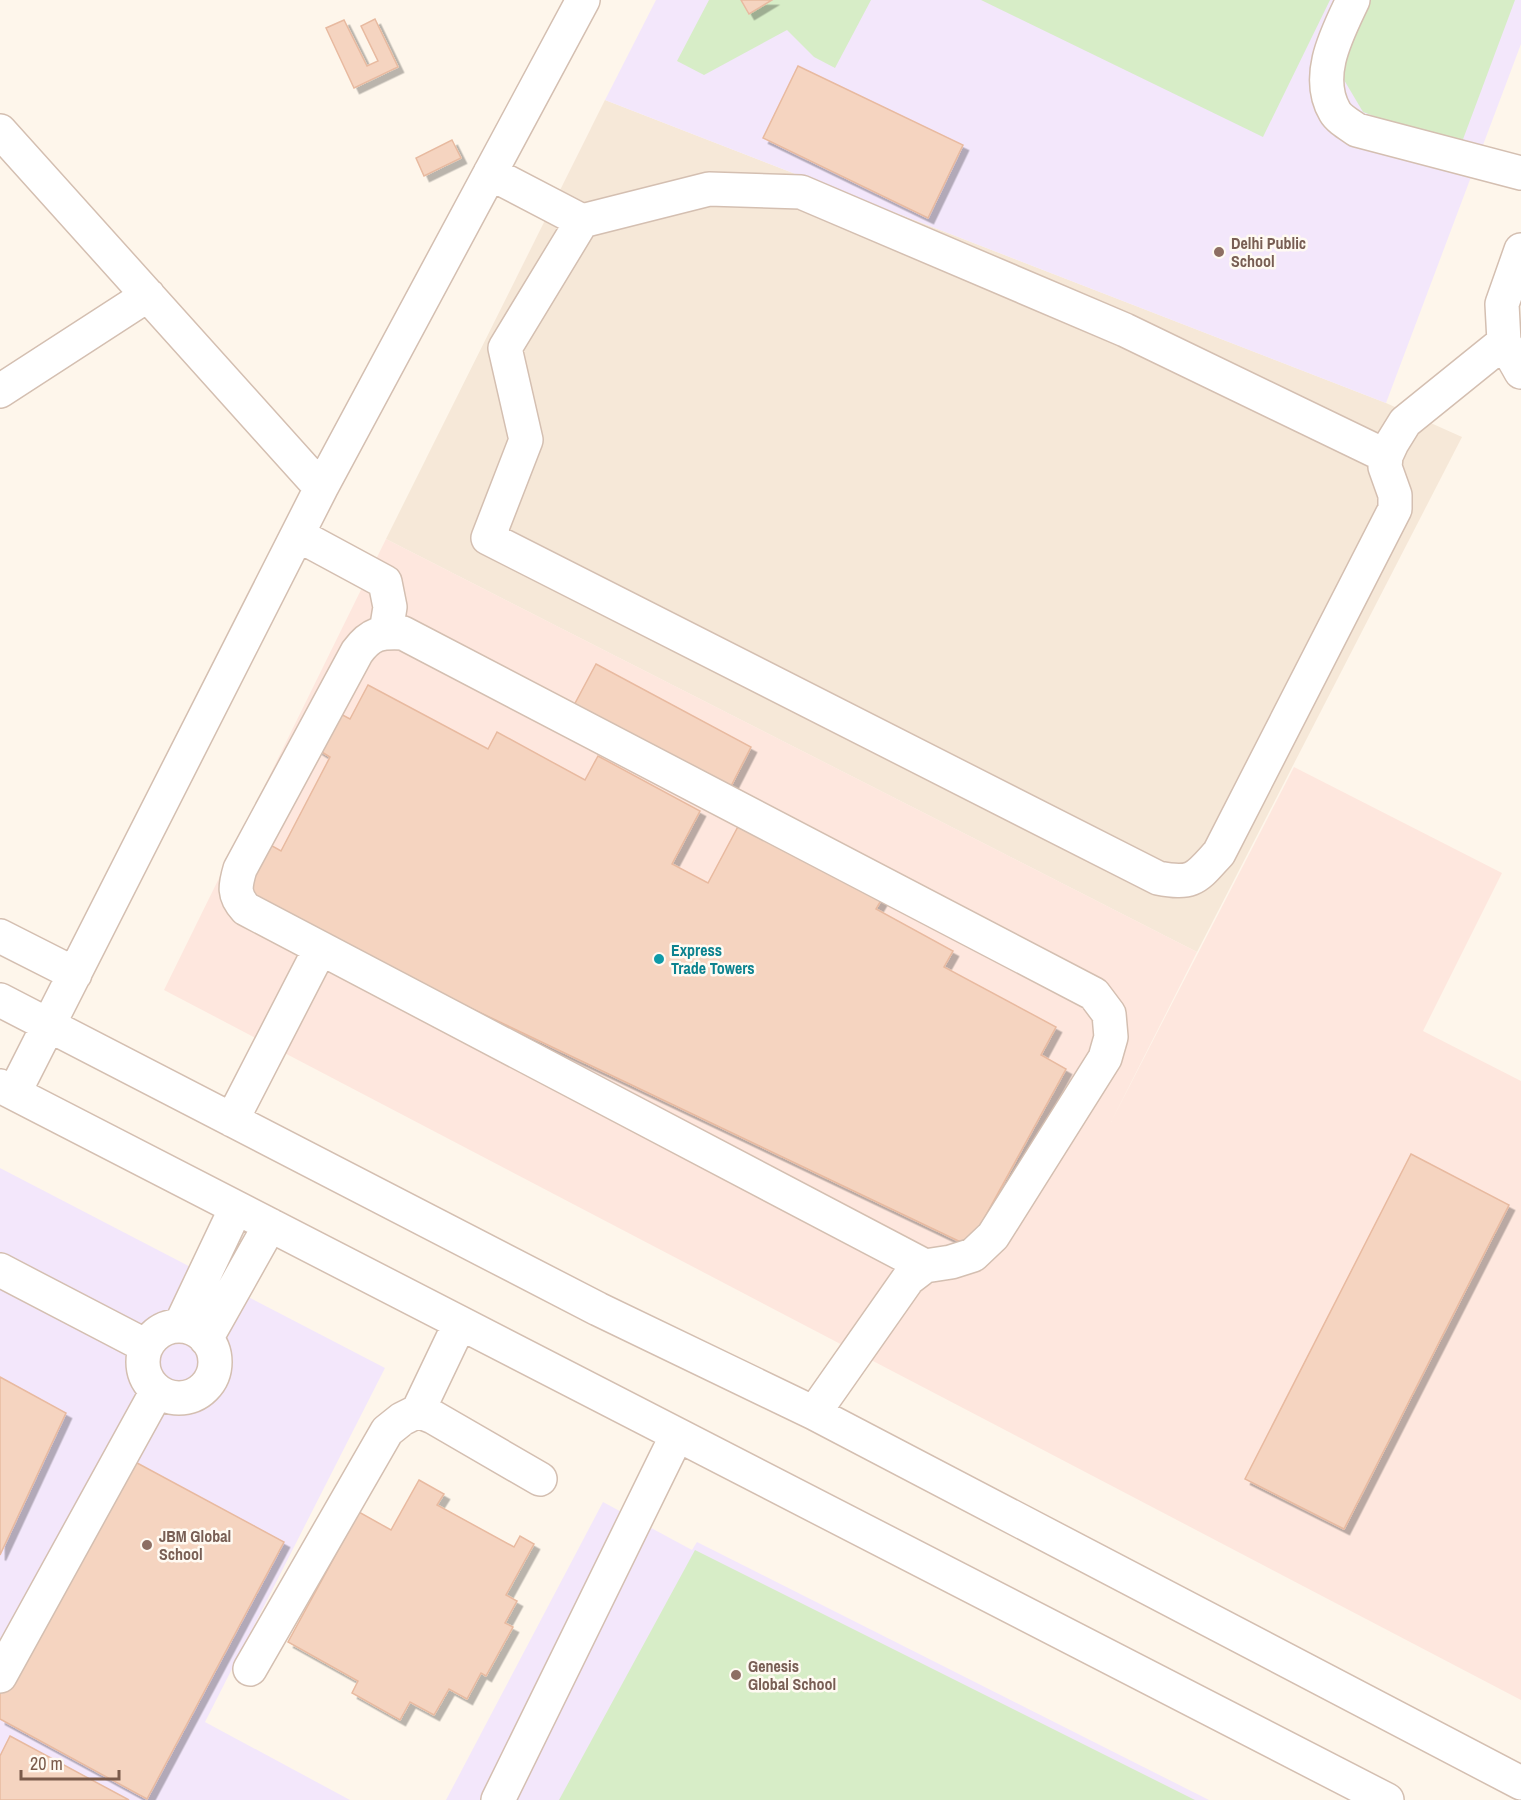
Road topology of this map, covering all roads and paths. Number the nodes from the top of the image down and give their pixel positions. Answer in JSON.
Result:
{"nodes":[{"id":1,"x":583,"y":0,"type":"edge"},
{"id":2,"x":1353,"y":0,"type":"edge"},
{"id":3,"x":0,"y":130,"type":"edge"},
{"id":4,"x":490,"y":173,"type":"junction"},
{"id":5,"x":1521,"y":173,"type":"edge"},
{"id":6,"x":582,"y":221,"type":"junction"},
{"id":7,"x":1521,"y":250,"type":"edge"},
{"id":8,"x":148,"y":296,"type":"junction"},
{"id":9,"x":1504,"y":342,"type":"junction"},
{"id":10,"x":1521,"y":372,"type":"edge"},
{"id":11,"x":0,"y":391,"type":"edge"},
{"id":12,"x":1386,"y":456,"type":"junction"},
{"id":13,"x":321,"y":488,"type":"junction"},
{"id":14,"x":298,"y":535,"type":"junction"},
{"id":15,"x":386,"y":632,"type":"junction"},
{"id":16,"x":0,"y":936,"type":"edge"},
{"id":17,"x":320,"y":950,"type":"junction"},
{"id":18,"x":75,"y":974,"type":"junction"},
{"id":19,"x":0,"y":1000,"type":"edge"},
{"id":20,"x":49,"y":1026,"type":"junction"},
{"id":21,"x":7,"y":1090,"type":"edge"},
{"id":22,"x":232,"y":1120,"type":"junction"},
{"id":23,"x":236,"y":1208,"type":"junction"},
{"id":24,"x":270,"y":1225,"type":"junction"},
{"id":25,"x":925,"y":1266,"type":"junction"},
{"id":26,"x":4,"y":1277,"type":"edge"},
{"id":27,"x":460,"y":1323,"type":"junction"},
{"id":28,"x":193,"y":1333,"type":"junction"},
{"id":29,"x":146,"y":1346,"type":"junction"},
{"id":30,"x":157,"y":1391,"type":"junction"},
{"id":31,"x":418,"y":1411,"type":"junction"},
{"id":32,"x":814,"y":1413,"type":"junction"},
{"id":33,"x":677,"y":1435,"type":"junction"},
{"id":34,"x":540,"y":1479,"type":"dead end"},
{"id":35,"x":250,"y":1669,"type":"dead end"},
{"id":36,"x":0,"y":1676,"type":"edge"},
{"id":37,"x":1521,"y":1783,"type":"edge"},
{"id":38,"x":498,"y":1800,"type":"edge"},
{"id":39,"x":1387,"y":1800,"type":"edge"}],
"edges":[{"from":1,"to":4,"type":"street"},
{"from":2,"to":5,"type":"street"},
{"from":3,"to":8,"type":"street"},
{"from":4,"to":6,"type":"street"},
{"from":4,"to":13,"type":"street"},
{"from":6,"to":12,"type":"street"},
{"from":6,"to":12,"type":"street"},
{"from":7,"to":9,"type":"street"},
{"from":8,"to":11,"type":"street"},
{"from":8,"to":13,"type":"street"},
{"from":9,"to":10,"type":"street"},
{"from":9,"to":12,"type":"street"},
{"from":13,"to":14,"type":"street"},
{"from":14,"to":15,"type":"street"},
{"from":14,"to":18,"type":"street"},
{"from":15,"to":17,"type":"street"},
{"from":15,"to":25,"type":"street"},
{"from":16,"to":18,"type":"street"},
{"from":17,"to":22,"type":"street"},
{"from":17,"to":25,"type":"street"},
{"from":18,"to":20,"type":"street"},
{"from":19,"to":20,"type":"street"},
{"from":20,"to":21,"type":"street"},
{"from":20,"to":22,"type":"street"},
{"from":21,"to":23,"type":"street"},
{"from":22,"to":32,"type":"street"},
{"from":23,"to":24,"type":"street"},
{"from":23,"to":28,"type":"street"},
{"from":24,"to":27,"type":"street"},
{"from":24,"to":28,"type":"street"},
{"from":25,"to":32,"type":"street"},
{"from":26,"to":29,"type":"street"},
{"from":27,"to":31,"type":"street"},
{"from":27,"to":33,"type":"street"},
{"from":28,"to":29,"type":"street"},
{"from":28,"to":30,"type":"street"},
{"from":29,"to":30,"type":"street"},
{"from":30,"to":36,"type":"street"},
{"from":31,"to":34,"type":"street"},
{"from":31,"to":35,"type":"street"},
{"from":32,"to":37,"type":"street"},
{"from":33,"to":38,"type":"street"},
{"from":33,"to":39,"type":"street"}]}
